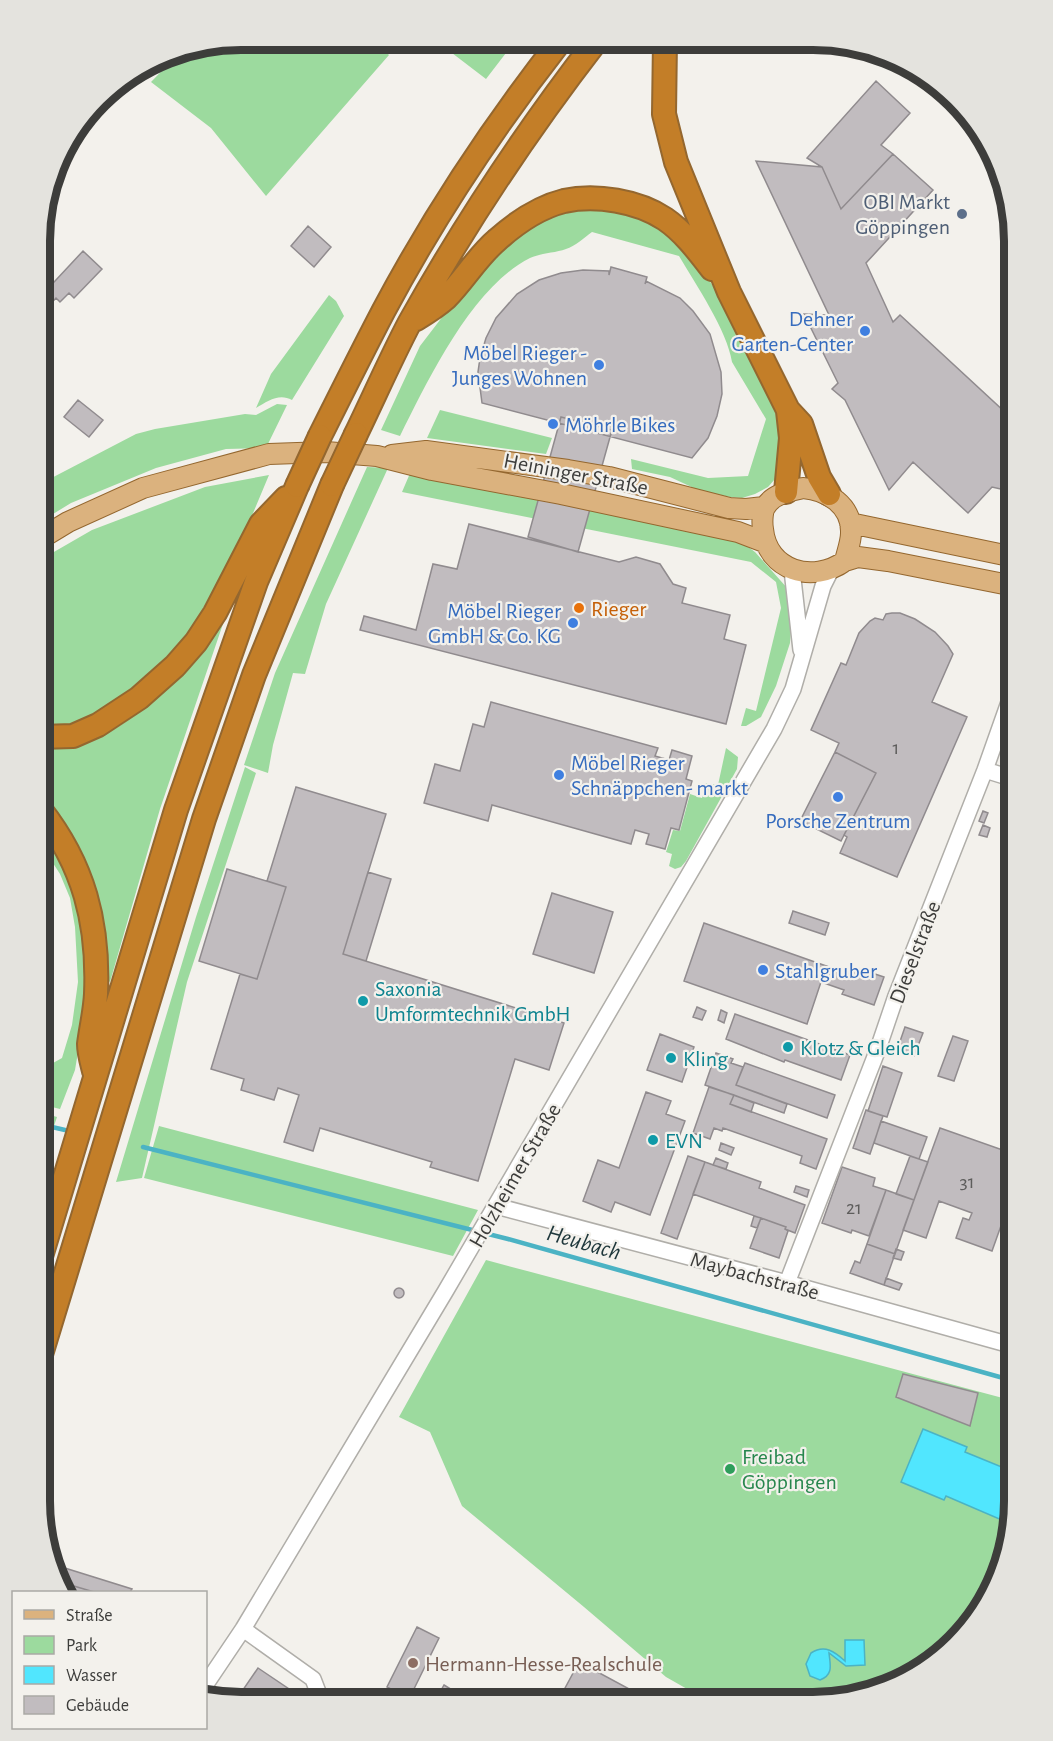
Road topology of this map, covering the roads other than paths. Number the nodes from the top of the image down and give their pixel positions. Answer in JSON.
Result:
{"nodes":[{"id":1,"x":554,"y":49,"type":"edge"},
{"id":2,"x":590,"y":49,"type":"edge"},
{"id":3,"x":665,"y":49,"type":"edge"},
{"id":4,"x":729,"y":292,"type":"junction"},
{"id":5,"x":410,"y":324,"type":"junction"},
{"id":6,"x":788,"y":410,"type":"junction"},
{"id":7,"x":377,"y":456,"type":"junction"},
{"id":8,"x":297,"y":486,"type":"junction"},
{"id":9,"x":786,"y":492,"type":"junction"},
{"id":10,"x":829,"y":494,"type":"junction"},
{"id":11,"x":764,"y":507,"type":"junction"},
{"id":12,"x":850,"y":523,"type":"junction"},
{"id":13,"x":49,"y":534,"type":"edge"},
{"id":14,"x":765,"y":542,"type":"junction"},
{"id":15,"x":1004,"y":555,"type":"edge"},
{"id":16,"x":838,"y":566,"type":"junction"},
{"id":17,"x":792,"y":570,"type":"junction"},
{"id":18,"x":1004,"y":584,"type":"edge"},
{"id":19,"x":802,"y":656,"type":"junction"},
{"id":20,"x":1004,"y":717,"type":"edge"},
{"id":21,"x":49,"y":737,"type":"edge"},
{"id":22,"x":985,"y":770,"type":"junction"},
{"id":23,"x":1004,"y":776,"type":"edge"},
{"id":24,"x":49,"y":823,"type":"edge"},
{"id":25,"x":96,"y":1079,"type":"junction"},
{"id":26,"x":492,"y":1212,"type":"junction"},
{"id":27,"x":49,"y":1231,"type":"edge"},
{"id":28,"x":788,"y":1283,"type":"junction"},
{"id":29,"x":49,"y":1328,"type":"edge"},
{"id":30,"x":1003,"y":1343,"type":"edge"},
{"id":31,"x":243,"y":1629,"type":"junction"},
{"id":32,"x":207,"y":1683,"type":"edge"},
{"id":33,"x":318,"y":1692,"type":"edge"}],
"edges":[{"from":1,"to":8,"type":"highway","bridge":true},
{"from":2,"to":5,"type":"highway"},
{"from":3,"to":4,"type":"highway"},
{"from":4,"to":5,"type":"highway"},
{"from":4,"to":6,"type":"highway"},
{"from":5,"to":29,"type":"highway","bridge":true},
{"from":6,"to":9,"type":"highway"},
{"from":6,"to":10,"type":"highway"},
{"from":7,"to":11,"type":"main road","name":"Heininger Straße"},
{"from":7,"to":13,"type":"main road","name":"Heininger Straße"},
{"from":7,"to":14,"type":"main road","name":"Heininger Straße"},
{"from":8,"to":21,"type":"highway"},
{"from":8,"to":25,"type":"highway"},
{"from":9,"to":10,"type":"main road"},
{"from":9,"to":11,"type":"main road"},
{"from":10,"to":12,"type":"main road"},
{"from":11,"to":14,"type":"main road"},
{"from":12,"to":15,"type":"main road"},
{"from":12,"to":16,"type":"main road"},
{"from":14,"to":17,"type":"main road"},
{"from":16,"to":17,"type":"main road"},
{"from":16,"to":18,"type":"main road"},
{"from":16,"to":19,"type":"street","name":"Holzheimer Straße"},
{"from":17,"to":19,"type":"street","name":"Holzheimer Straße"},
{"from":19,"to":26,"type":"street","name":"Holzheimer Straße"},
{"from":20,"to":22,"type":"street","name":"Dieselstraße"},
{"from":22,"to":23,"type":"street"},
{"from":22,"to":28,"type":"street","name":"Dieselstraße"},
{"from":24,"to":25,"type":"highway"},
{"from":25,"to":27,"type":"highway"},
{"from":26,"to":28,"type":"street","name":"Maybachstraße"},
{"from":26,"to":31,"type":"street","name":"Holzheimer Straße"},
{"from":28,"to":30,"type":"street","name":"Maybachstraße"},
{"from":31,"to":32,"type":"street","name":"Holzheimer Straße"},
{"from":31,"to":33,"type":"street"}]}
